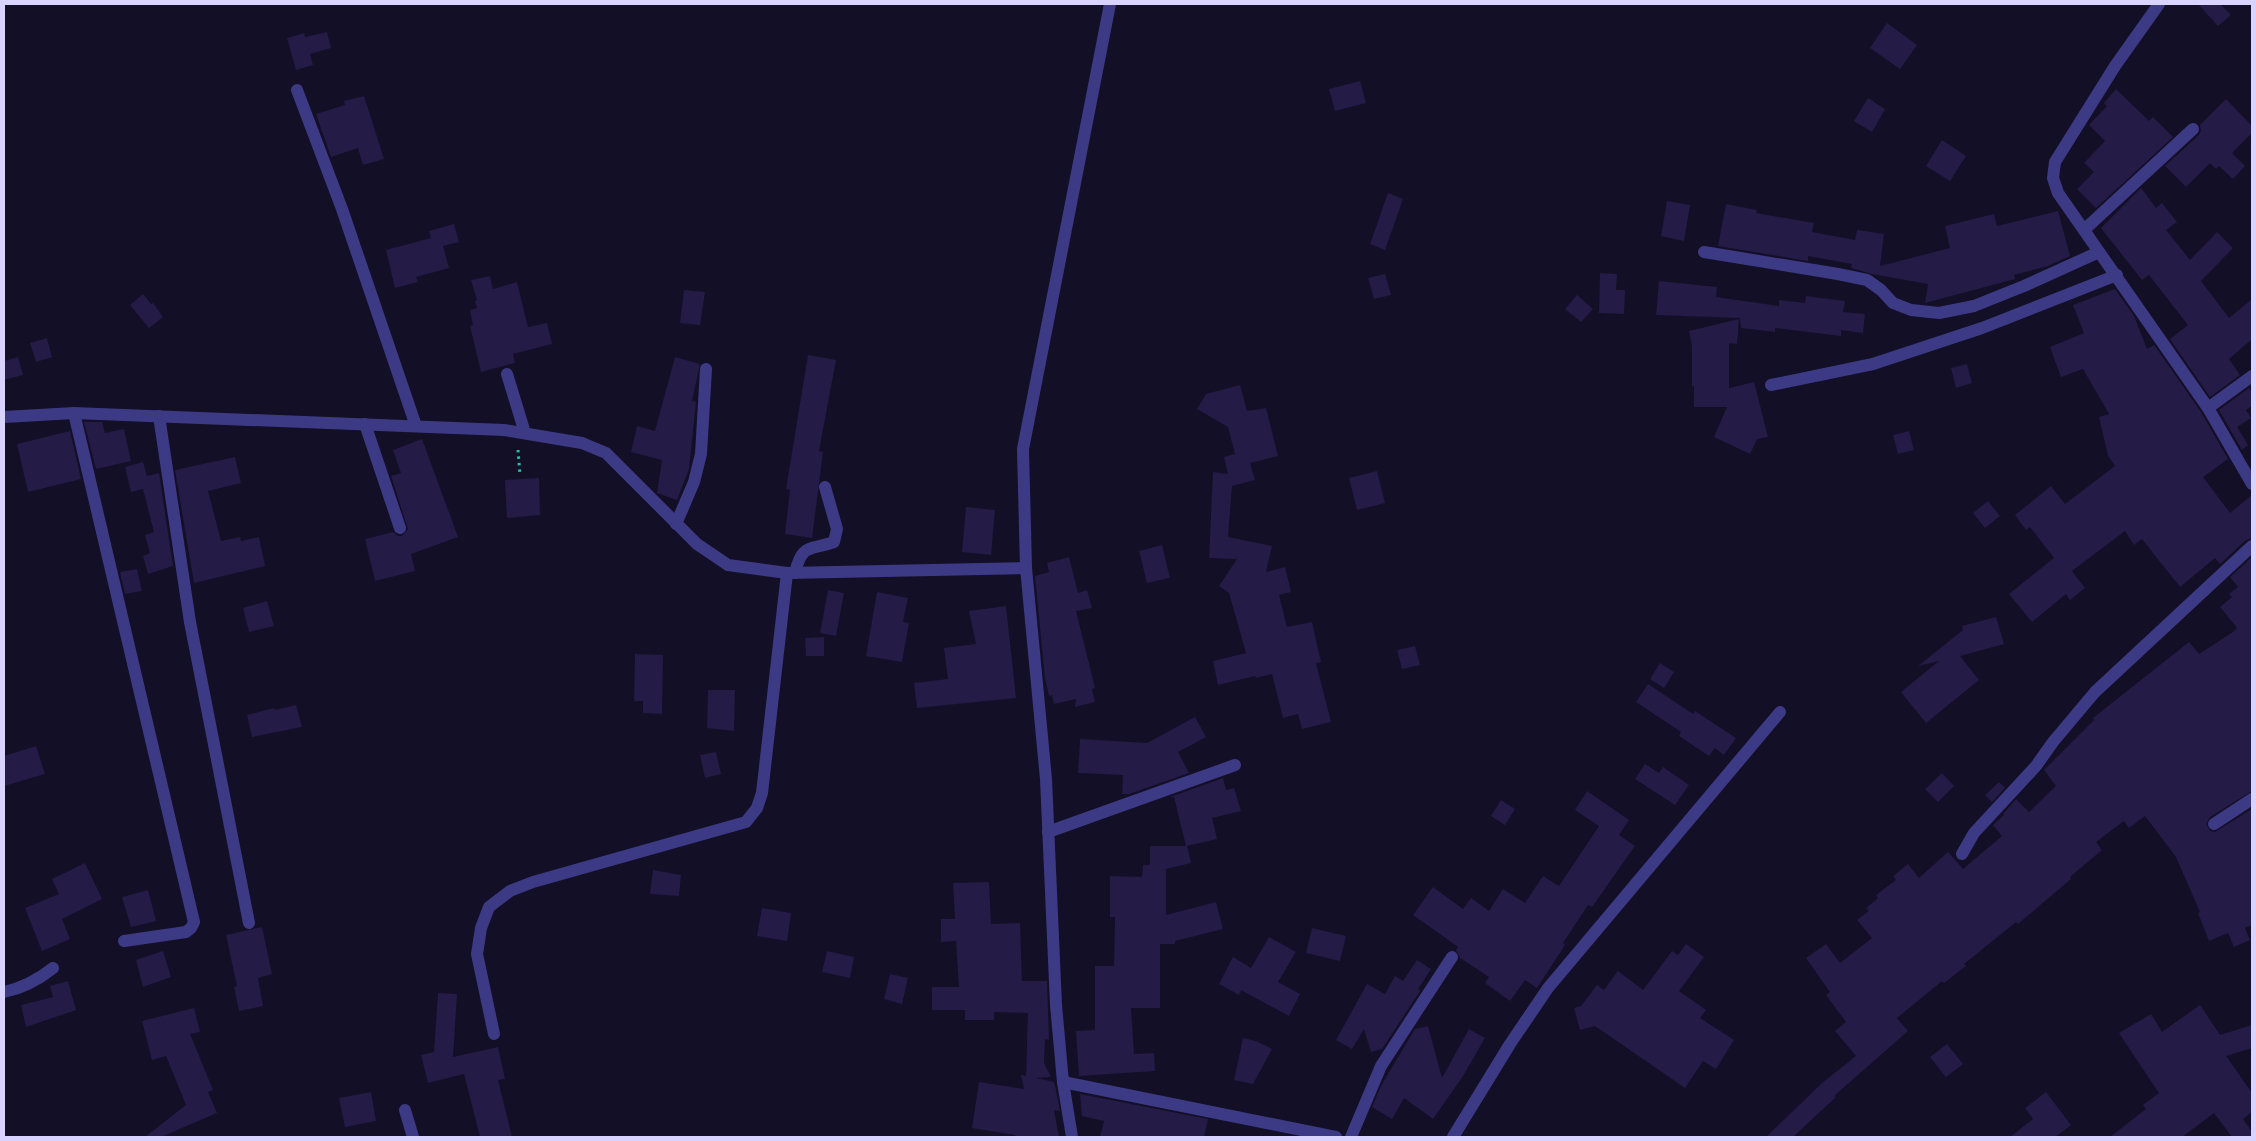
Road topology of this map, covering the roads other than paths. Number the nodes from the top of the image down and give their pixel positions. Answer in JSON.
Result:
{"nodes":[{"id":1,"x":1110,"y":4,"type":"edge"},
{"id":2,"x":2159,"y":4,"type":"edge"},
{"id":3,"x":297,"y":90,"type":"dead end"},
{"id":4,"x":2193,"y":129,"type":"dead end"},
{"id":5,"x":2084,"y":230,"type":"junction"},
{"id":6,"x":1704,"y":252,"type":"dead end"},
{"id":7,"x":2099,"y":252,"type":"junction"},
{"id":8,"x":2117,"y":275,"type":"junction"},
{"id":9,"x":706,"y":369,"type":"dead end"},
{"id":10,"x":507,"y":374,"type":"dead end"},
{"id":11,"x":2252,"y":376,"type":"edge"},
{"id":12,"x":1771,"y":385,"type":"dead end"},
{"id":13,"x":2208,"y":408,"type":"junction"},
{"id":14,"x":74,"y":413,"type":"junction"},
{"id":15,"x":159,"y":416,"type":"junction"},
{"id":16,"x":4,"y":417,"type":"edge"},
{"id":17,"x":365,"y":424,"type":"junction"},
{"id":18,"x":416,"y":426,"type":"junction"},
{"id":19,"x":521,"y":432,"type":"junction"},
{"id":20,"x":2252,"y":484,"type":"edge"},
{"id":21,"x":825,"y":486,"type":"dead end"},
{"id":22,"x":676,"y":524,"type":"junction"},
{"id":23,"x":400,"y":528,"type":"dead end"},
{"id":24,"x":2252,"y":546,"type":"edge"},
{"id":25,"x":1026,"y":568,"type":"junction"},
{"id":26,"x":791,"y":573,"type":"junction"},
{"id":27,"x":1780,"y":712,"type":"dead end"},
{"id":28,"x":1235,"y":765,"type":"dead end"},
{"id":29,"x":2252,"y":799,"type":"edge"},
{"id":30,"x":2214,"y":824,"type":"dead end"},
{"id":31,"x":1048,"y":832,"type":"junction"},
{"id":32,"x":1962,"y":854,"type":"dead end"},
{"id":33,"x":250,"y":923,"type":"dead end"},
{"id":34,"x":124,"y":941,"type":"dead end"},
{"id":35,"x":1452,"y":957,"type":"dead end"},
{"id":36,"x":53,"y":968,"type":"dead end"},
{"id":37,"x":4,"y":992,"type":"edge"},
{"id":38,"x":494,"y":1034,"type":"dead end"},
{"id":39,"x":1064,"y":1082,"type":"junction"},
{"id":40,"x":405,"y":1110,"type":"dead end"},
{"id":41,"x":413,"y":1137,"type":"edge"},
{"id":42,"x":1072,"y":1137,"type":"edge"},
{"id":43,"x":1336,"y":1137,"type":"edge"},
{"id":44,"x":1351,"y":1137,"type":"edge"},
{"id":45,"x":1453,"y":1137,"type":"edge"}],
"edges":[{"from":1,"to":25,"type":"street"},
{"from":2,"to":5,"type":"street"},
{"from":3,"to":18,"type":"street"},
{"from":4,"to":5,"type":"street"},
{"from":5,"to":7,"type":"street"},
{"from":6,"to":7,"type":"street"},
{"from":7,"to":8,"type":"street"},
{"from":8,"to":12,"type":"street"},
{"from":8,"to":13,"type":"street"},
{"from":9,"to":22,"type":"street"},
{"from":10,"to":19,"type":"street"},
{"from":11,"to":13,"type":"street"},
{"from":13,"to":20,"type":"street"},
{"from":14,"to":15,"type":"street"},
{"from":14,"to":16,"type":"street"},
{"from":14,"to":34,"type":"street"},
{"from":15,"to":17,"type":"street"},
{"from":15,"to":33,"type":"street"},
{"from":17,"to":18,"type":"street"},
{"from":17,"to":23,"type":"street"},
{"from":18,"to":19,"type":"street"},
{"from":19,"to":22,"type":"street"},
{"from":21,"to":26,"type":"street"},
{"from":22,"to":26,"type":"street"},
{"from":24,"to":32,"type":"street"},
{"from":25,"to":26,"type":"street"},
{"from":25,"to":31,"type":"street"},
{"from":26,"to":38,"type":"street"},
{"from":27,"to":45,"type":"street"},
{"from":28,"to":31,"type":"street"},
{"from":29,"to":30,"type":"street"},
{"from":31,"to":39,"type":"street"},
{"from":35,"to":44,"type":"street"},
{"from":36,"to":37,"type":"street"},
{"from":39,"to":42,"type":"street"},
{"from":39,"to":43,"type":"street"},
{"from":40,"to":41,"type":"street"}]}
